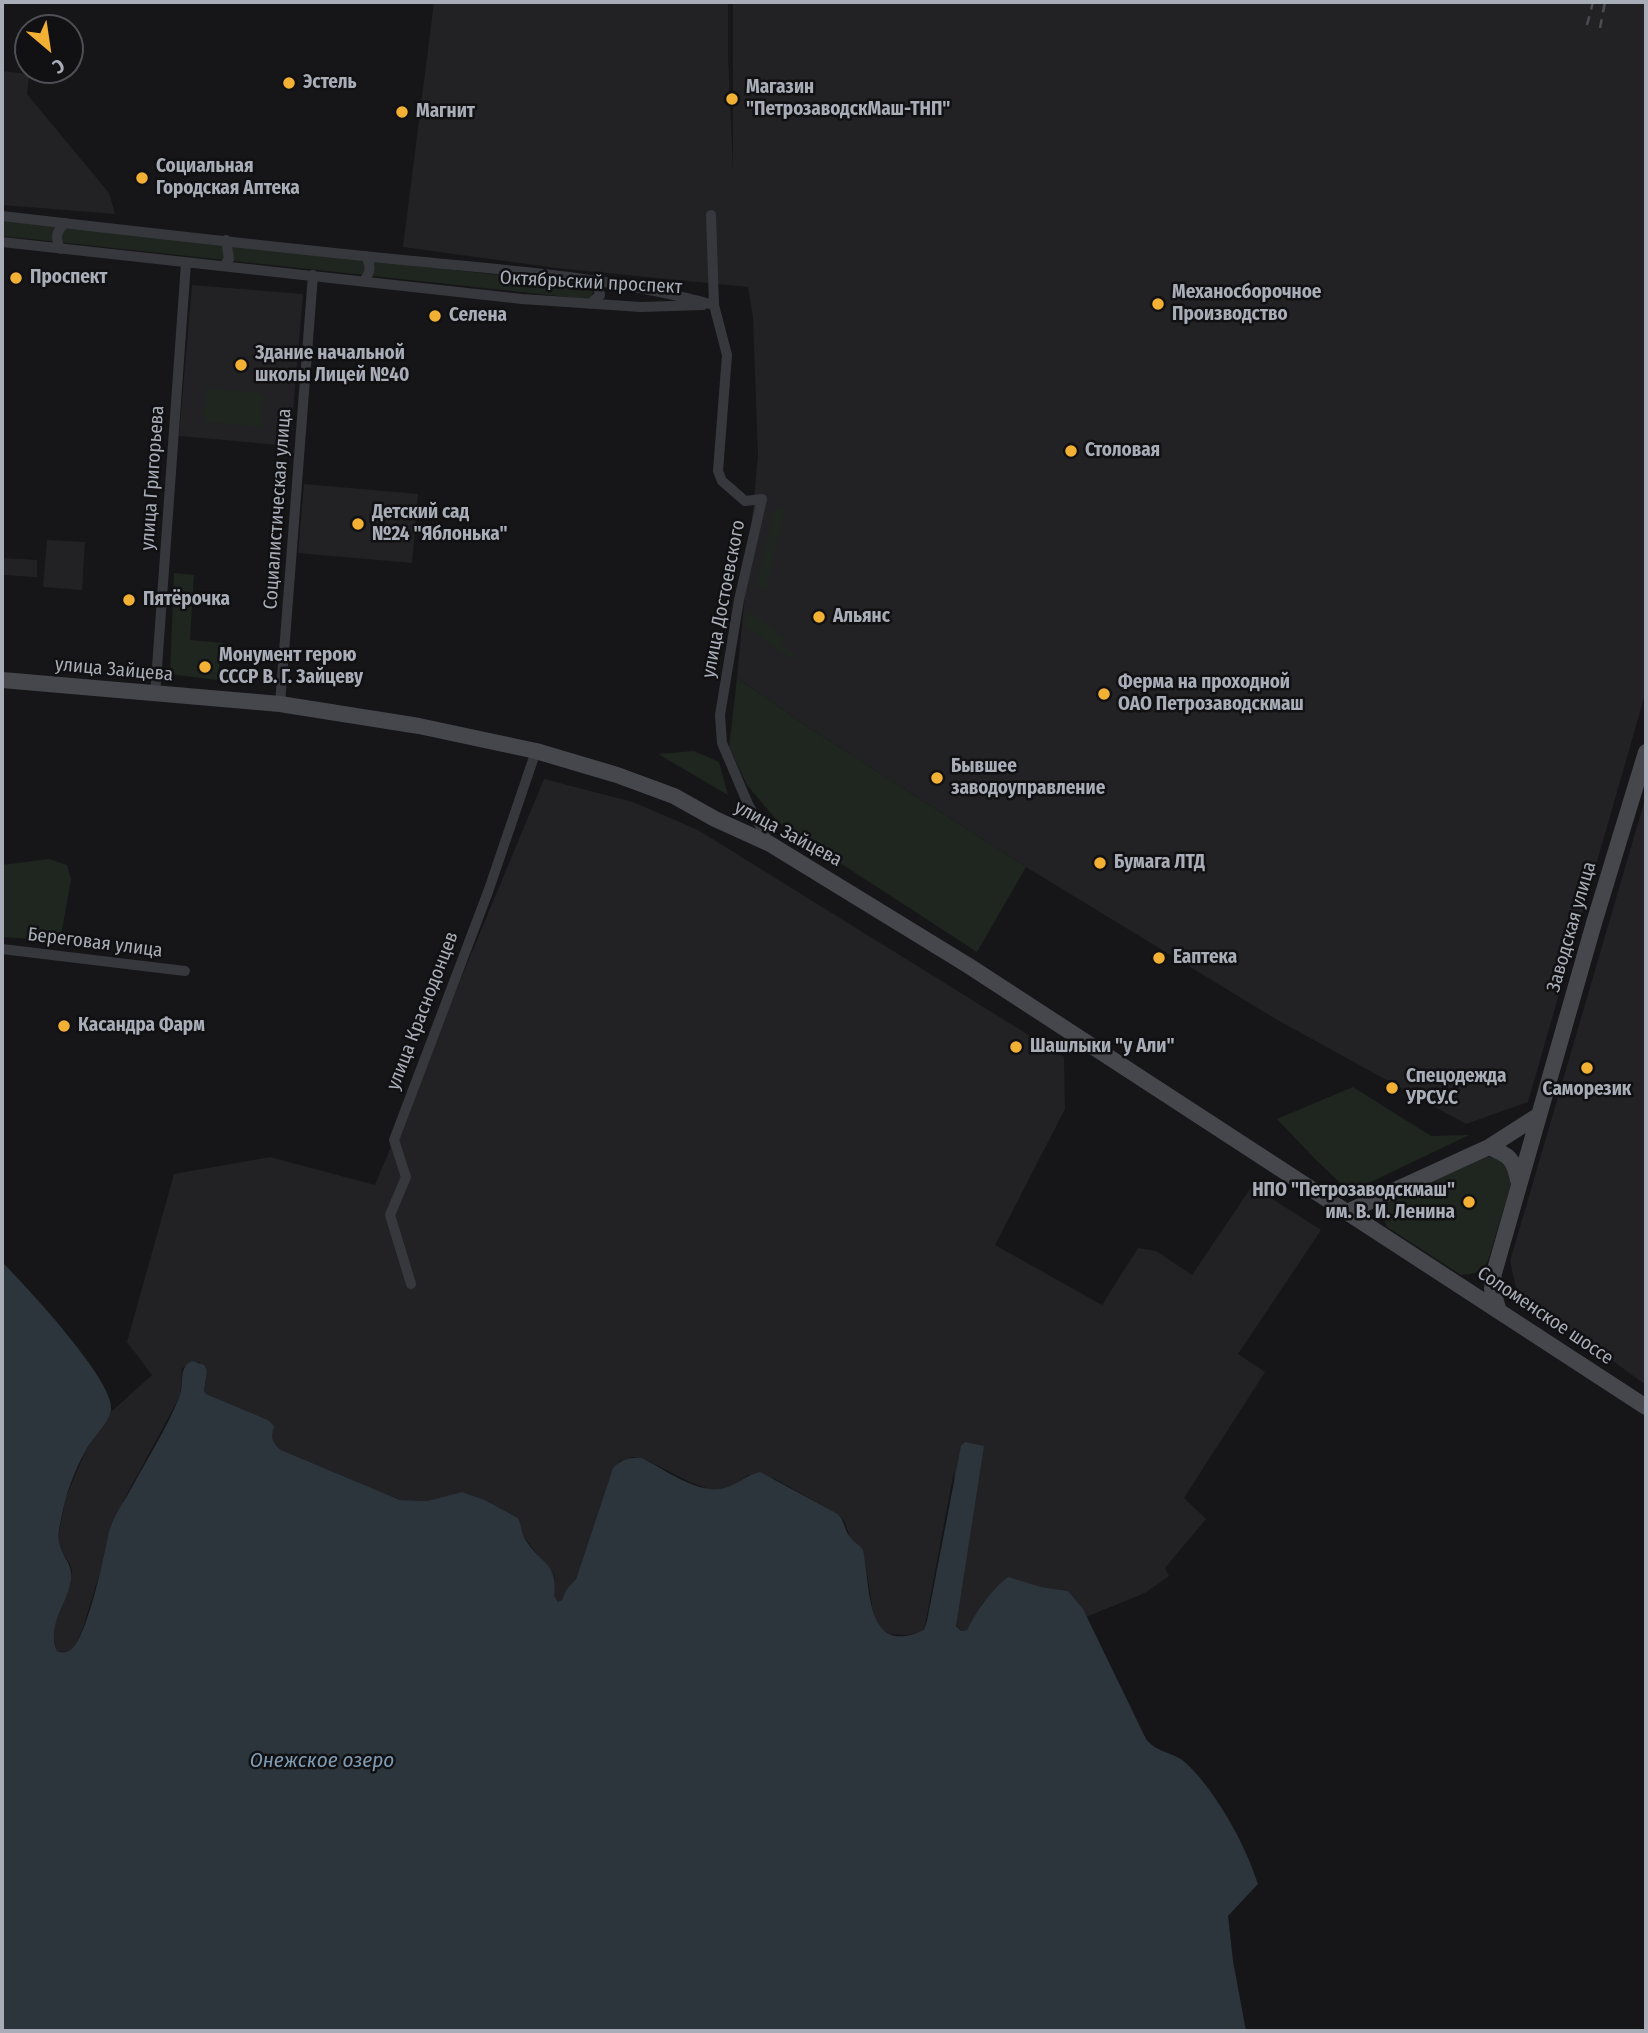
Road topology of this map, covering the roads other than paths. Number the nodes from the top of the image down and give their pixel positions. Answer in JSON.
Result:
{"nodes":[{"id":1,"x":711,"y":215,"type":"dead end"},
{"id":2,"x":2,"y":216,"type":"edge"},
{"id":3,"x":65,"y":223,"type":"junction"},
{"id":4,"x":226,"y":240,"type":"junction"},
{"id":5,"x":2,"y":242,"type":"edge"},
{"id":6,"x":61,"y":248,"type":"junction"},
{"id":7,"x":366,"y":256,"type":"junction"},
{"id":8,"x":187,"y":263,"type":"junction"},
{"id":9,"x":224,"y":266,"type":"junction"},
{"id":10,"x":313,"y":275,"type":"junction"},
{"id":11,"x":596,"y":280,"type":"junction"},
{"id":12,"x":364,"y":281,"type":"junction"},
{"id":13,"x":590,"y":304,"type":"junction"},
{"id":14,"x":714,"y":305,"type":"junction"},
{"id":15,"x":2,"y":680,"type":"edge"},
{"id":16,"x":155,"y":695,"type":"junction"},
{"id":17,"x":280,"y":705,"type":"junction"},
{"id":18,"x":536,"y":751,"type":"junction"},
{"id":19,"x":1646,"y":752,"type":"edge"},
{"id":20,"x":770,"y":844,"type":"junction"},
{"id":21,"x":2,"y":950,"type":"edge"},
{"id":22,"x":185,"y":971,"type":"dead end"},
{"id":23,"x":1539,"y":1115,"type":"junction"},
{"id":24,"x":1489,"y":1147,"type":"junction"},
{"id":25,"x":1518,"y":1182,"type":"junction"},
{"id":26,"x":1387,"y":1193,"type":"junction"},
{"id":27,"x":1347,"y":1212,"type":"junction"},
{"id":28,"x":1380,"y":1234,"type":"junction"},
{"id":29,"x":1494,"y":1273,"type":"junction"},
{"id":30,"x":1457,"y":1283,"type":"junction"},
{"id":31,"x":411,"y":1284,"type":"dead end"},
{"id":32,"x":1499,"y":1311,"type":"junction"},
{"id":33,"x":1646,"y":1407,"type":"edge"}],
"edges":[{"from":1,"to":14,"type":"street","name":"улица Достоевского"},
{"from":2,"to":3,"type":"street","name":"Октябрьский проспект"},
{"from":3,"to":4,"type":"street","name":"Октябрьский проспект"},
{"from":3,"to":6,"type":"street"},
{"from":4,"to":7,"type":"street","name":"Октябрьский проспект"},
{"from":4,"to":9,"type":"street"},
{"from":5,"to":6,"type":"street","name":"Октябрьский проспект"},
{"from":6,"to":8,"type":"street","name":"Октябрьский проспект"},
{"from":7,"to":11,"type":"street","name":"Октябрьский проспект"},
{"from":7,"to":12,"type":"street"},
{"from":8,"to":9,"type":"street","name":"Октябрьский проспект"},
{"from":8,"to":16,"type":"street","name":"улица Григорьева"},
{"from":9,"to":10,"type":"street","name":"Октябрьский проспект"},
{"from":10,"to":12,"type":"street","name":"Октябрьский проспект"},
{"from":10,"to":17,"type":"street","name":"Социалистическая улица"},
{"from":11,"to":13,"type":"street"},
{"from":11,"to":14,"type":"street","name":"Октябрьский проспект"},
{"from":12,"to":13,"type":"street","name":"Октябрьский проспект"},
{"from":13,"to":14,"type":"street","name":"Октябрьский проспект"},
{"from":14,"to":20,"type":"street","name":"улица Достоевского"},
{"from":15,"to":16,"type":"main road","name":"улица Зайцева"},
{"from":16,"to":17,"type":"main road","name":"улица Зайцева"},
{"from":17,"to":18,"type":"main road","name":"улица Зайцева"},
{"from":18,"to":20,"type":"main road","name":"улица Зайцева"},
{"from":18,"to":31,"type":"street","name":"улица Краснодонцев"},
{"from":19,"to":23,"type":"main road","name":"Заводская улица"},
{"from":20,"to":27,"type":"main road","name":"улица Зайцева"},
{"from":21,"to":22,"type":"street","name":"Береговая улица"},
{"from":23,"to":24,"type":"main road"},
{"from":23,"to":25,"type":"main road","name":"Заводская улица"},
{"from":24,"to":25,"type":"main road"},
{"from":24,"to":26,"type":"main road"},
{"from":25,"to":29,"type":"main road","name":"Заводская улица"},
{"from":26,"to":27,"type":"main road"},
{"from":26,"to":28,"type":"main road"},
{"from":27,"to":28,"type":"main road","name":"улица Зайцева"},
{"from":28,"to":30,"type":"main road","name":"улица Зайцева"},
{"from":29,"to":30,"type":"main road"},
{"from":29,"to":32,"type":"main road"},
{"from":30,"to":32,"type":"main road","name":"Соломенское шоссе"},
{"from":32,"to":33,"type":"main road","name":"Соломенское шоссе"}]}
